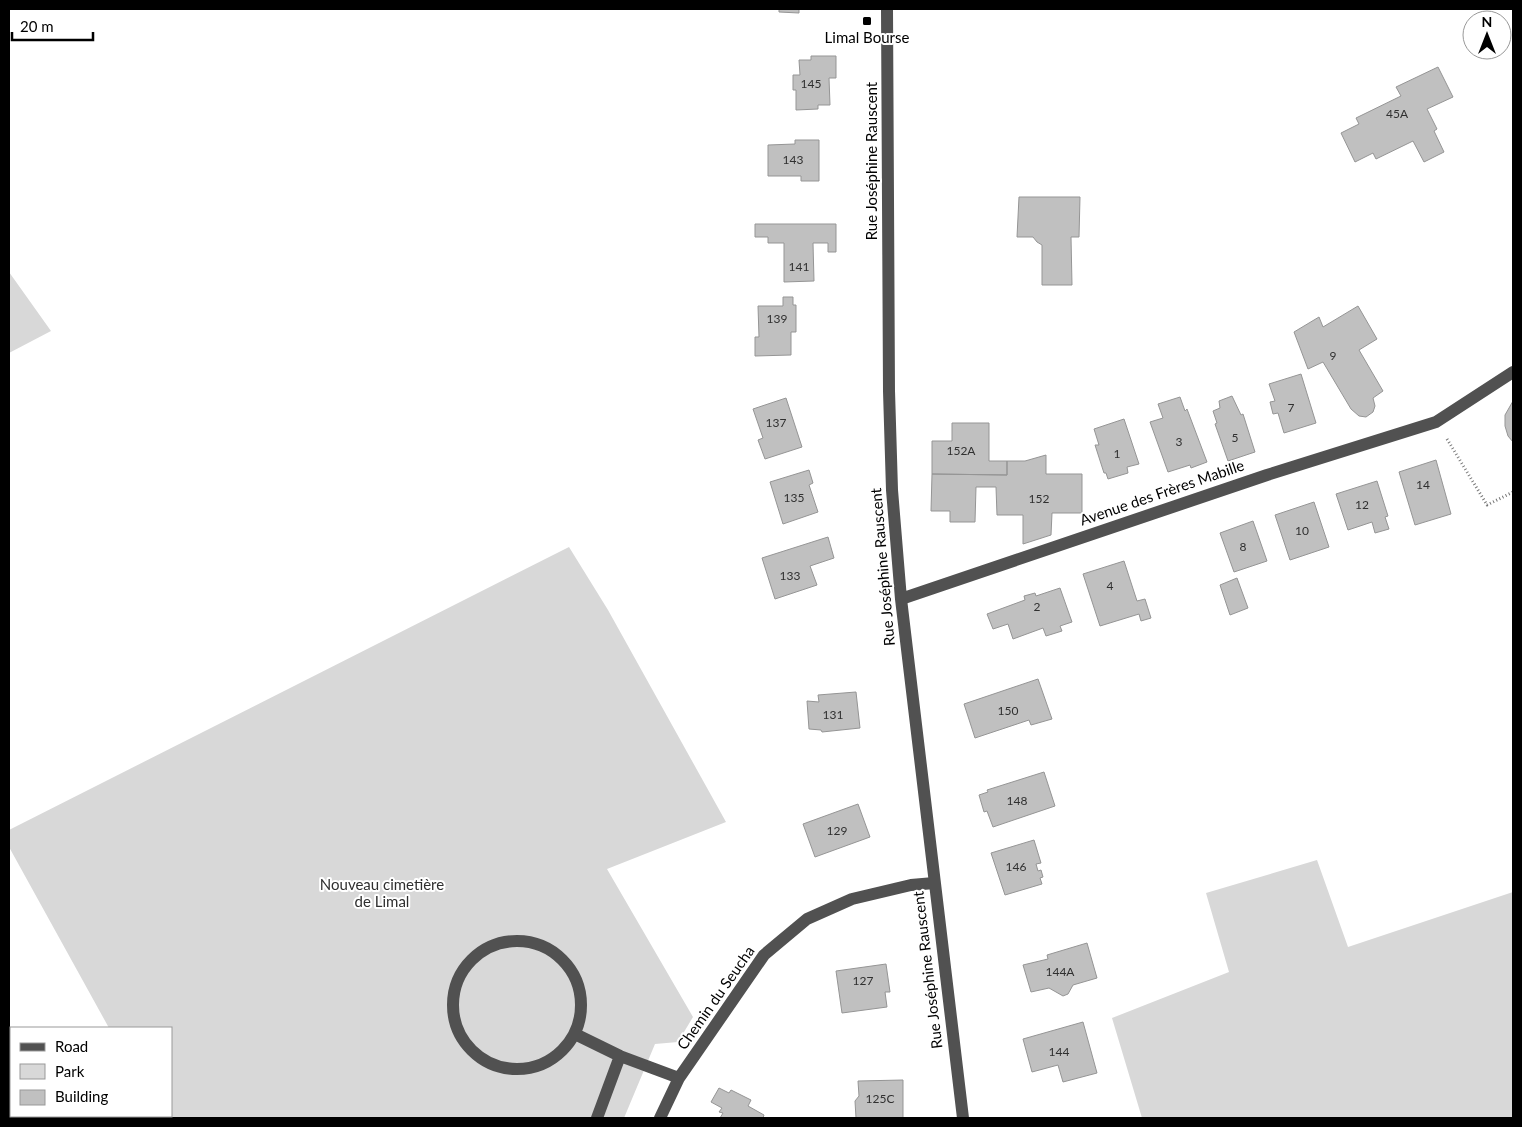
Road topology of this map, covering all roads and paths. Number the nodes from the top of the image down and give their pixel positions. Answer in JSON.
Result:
{"nodes":[{"id":1,"x":887,"y":9,"type":"edge"},
{"id":2,"x":1513,"y":372,"type":"edge"},
{"id":3,"x":1433,"y":423,"type":"junction"},
{"id":4,"x":1513,"y":492,"type":"edge"},
{"id":5,"x":900,"y":599,"type":"junction"},
{"id":6,"x":934,"y":882,"type":"junction"},
{"id":7,"x":575,"y":1034,"type":"junction"},
{"id":8,"x":620,"y":1056,"type":"junction"},
{"id":9,"x":679,"y":1078,"type":"junction"},
{"id":10,"x":596,"y":1118,"type":"edge"},
{"id":11,"x":660,"y":1118,"type":"edge"},
{"id":12,"x":963,"y":1118,"type":"edge"}],
"edges":[{"from":1,"to":5,"type":"street","name":"Rue Joséphine Rauscent"},
{"from":2,"to":3,"type":"street","name":"Avenue des Frères Mabille"},
{"from":3,"to":4,"type":"path"},
{"from":3,"to":5,"type":"street","name":"Avenue des Frères Mabille"},
{"from":5,"to":6,"type":"street","name":"Rue Joséphine Rauscent"},
{"from":6,"to":9,"type":"street","name":"Chemin du Seucha"},
{"from":6,"to":12,"type":"street","name":"Rue Joséphine Rauscent"},
{"from":7,"to":7,"type":"street"},
{"from":7,"to":8,"type":"street"},
{"from":8,"to":9,"type":"street"},
{"from":8,"to":10,"type":"street"},
{"from":9,"to":11,"type":"street","name":"Chemin du Seucha"}]}
